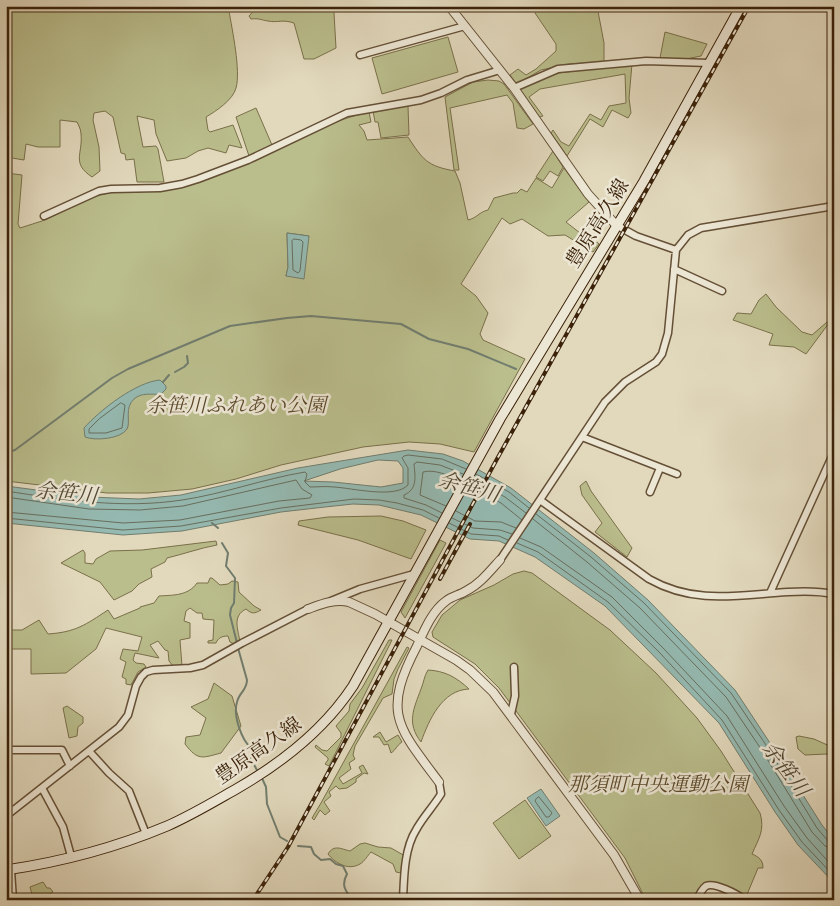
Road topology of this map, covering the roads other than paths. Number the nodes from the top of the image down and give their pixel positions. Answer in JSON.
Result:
{"nodes":[{"id":1,"x":449,"y":6,"type":"edge"},
{"id":2,"x":741,"y":6,"type":"edge"},
{"id":3,"x":465,"y":26,"type":"junction"},
{"id":4,"x":360,"y":56,"type":"dead end"},
{"id":5,"x":709,"y":63,"type":"junction"},
{"id":6,"x":500,"y":70,"type":"junction"},
{"id":7,"x":514,"y":88,"type":"junction"},
{"id":8,"x":834,"y":206,"type":"edge"},
{"id":9,"x":44,"y":216,"type":"dead end"},
{"id":10,"x":616,"y":225,"type":"junction"},
{"id":11,"x":676,"y":250,"type":"junction"},
{"id":12,"x":674,"y":269,"type":"junction"},
{"id":13,"x":722,"y":291,"type":"dead end"},
{"id":14,"x":582,"y":437,"type":"junction"},
{"id":15,"x":834,"y":452,"type":"edge"},
{"id":16,"x":660,"y":468,"type":"junction"},
{"id":17,"x":677,"y":474,"type":"dead end"},
{"id":18,"x":650,"y":492,"type":"dead end"},
{"id":19,"x":540,"y":500,"type":"junction"},
{"id":20,"x":500,"y":560,"type":"joint"},
{"id":21,"x":414,"y":574,"type":"junction"},
{"id":22,"x":770,"y":593,"type":"junction"},
{"id":23,"x":834,"y":594,"type":"edge"},
{"id":24,"x":331,"y":601,"type":"junction"},
{"id":25,"x":308,"y":609,"type":"joint"},
{"id":26,"x":388,"y":622,"type":"junction"},
{"id":27,"x":420,"y":639,"type":"junction"},
{"id":28,"x":514,"y":667,"type":"dead end"},
{"id":29,"x":510,"y":714,"type":"junction"},
{"id":30,"x":6,"y":750,"type":"edge"},
{"id":31,"x":89,"y":751,"type":"junction"},
{"id":32,"x":70,"y":766,"type":"junction"},
{"id":33,"x":439,"y":782,"type":"joint"},
{"id":34,"x":42,"y":788,"type":"junction"},
{"id":35,"x":6,"y":816,"type":"edge"},
{"id":36,"x":146,"y":834,"type":"junction"},
{"id":37,"x":71,"y":856,"type":"junction"},
{"id":38,"x":9,"y":870,"type":"edge"},
{"id":39,"x":13,"y":900,"type":"edge"},
{"id":40,"x":404,"y":900,"type":"edge"},
{"id":41,"x":640,"y":900,"type":"edge"},
{"id":42,"x":697,"y":900,"type":"edge"},
{"id":43,"x":744,"y":900,"type":"edge"}],
"edges":[{"from":1,"to":3,"type":"street"},
{"from":2,"to":5,"type":"main road","name":"豊原高久線"},
{"from":3,"to":4,"type":"street"},
{"from":3,"to":6,"type":"street"},
{"from":5,"to":7,"type":"street"},
{"from":5,"to":10,"type":"main road","name":"豊原高久線"},
{"from":6,"to":7,"type":"street"},
{"from":6,"to":9,"type":"street"},
{"from":7,"to":10,"type":"street"},
{"from":8,"to":11,"type":"street"},
{"from":10,"to":11,"type":"street"},
{"from":10,"to":21,"type":"main road","name":"豊原高久線"},
{"from":11,"to":12,"type":"street"},
{"from":12,"to":13,"type":"street"},
{"from":12,"to":14,"type":"street"},
{"from":14,"to":16,"type":"street"},
{"from":14,"to":19,"type":"street"},
{"from":15,"to":22,"type":"street"},
{"from":16,"to":17,"type":"street"},
{"from":16,"to":18,"type":"street"},
{"from":19,"to":20,"type":"street"},
{"from":19,"to":22,"type":"street"},
{"from":20,"to":27,"type":"street"},
{"from":21,"to":24,"type":"street"},
{"from":21,"to":26,"type":"main road","name":"豊原高久線"},
{"from":22,"to":23,"type":"street"},
{"from":24,"to":25,"type":"street"},
{"from":24,"to":26,"type":"street"},
{"from":25,"to":31,"type":"street"},
{"from":26,"to":27,"type":"street"},
{"from":26,"to":36,"type":"main road","name":"豊原高久線"},
{"from":27,"to":29,"type":"street"},
{"from":27,"to":33,"type":"street"},
{"from":28,"to":29,"type":"street"},
{"from":29,"to":41,"type":"street"},
{"from":30,"to":32,"type":"street"},
{"from":31,"to":32,"type":"street"},
{"from":31,"to":36,"type":"street"},
{"from":32,"to":34,"type":"street"},
{"from":33,"to":40,"type":"street"},
{"from":34,"to":35,"type":"street"},
{"from":34,"to":37,"type":"street"},
{"from":36,"to":37,"type":"main road","name":"豊原高久線"},
{"from":37,"to":38,"type":"main road","name":"豊原高久線"},
{"from":38,"to":39,"type":"street"},
{"from":42,"to":43,"type":"street"}]}
